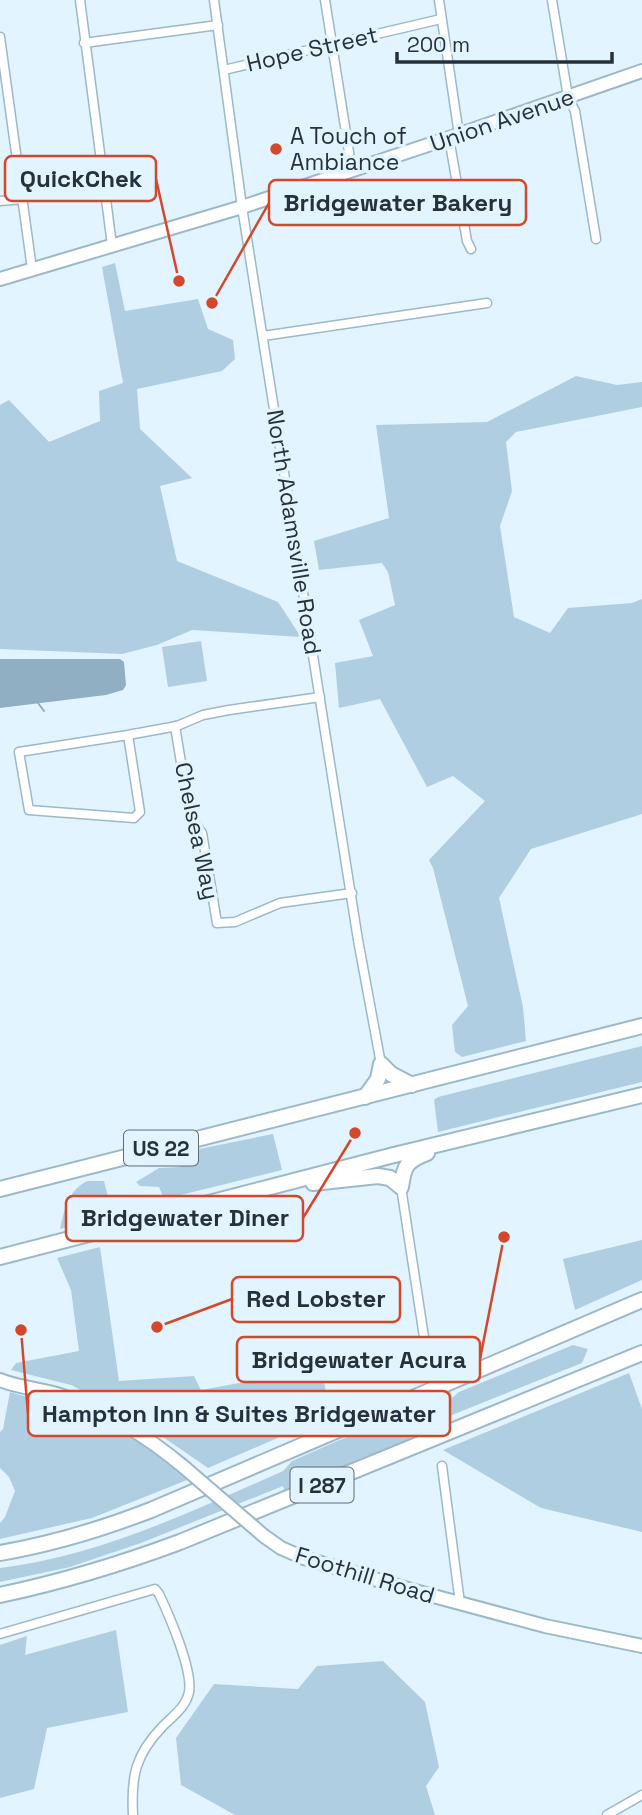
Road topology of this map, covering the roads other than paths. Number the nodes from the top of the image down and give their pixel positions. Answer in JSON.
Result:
{"nodes":[{"id":1,"x":79,"y":0,"type":"edge"},
{"id":2,"x":214,"y":0,"type":"edge"},
{"id":3,"x":326,"y":0,"type":"edge"},
{"id":4,"x":439,"y":0,"type":"edge"},
{"id":5,"x":552,"y":0,"type":"edge"},
{"id":6,"x":441,"y":19,"type":"junction"},
{"id":7,"x":218,"y":25,"type":"junction"},
{"id":8,"x":0,"y":37,"type":"edge"},
{"id":9,"x":84,"y":43,"type":"junction"},
{"id":10,"x":332,"y":44,"type":"junction"},
{"id":11,"x":224,"y":70,"type":"junction"},
{"id":12,"x":642,"y":71,"type":"edge"},
{"id":13,"x":568,"y":97,"type":"junction"},
{"id":14,"x":454,"y":136,"type":"junction"},
{"id":15,"x":352,"y":171,"type":"junction"},
{"id":16,"x":23,"y":199,"type":"junction"},
{"id":17,"x":0,"y":201,"type":"edge"},
{"id":18,"x":242,"y":207,"type":"junction"},
{"id":19,"x":596,"y":239,"type":"dead end"},
{"id":20,"x":112,"y":245,"type":"junction"},
{"id":21,"x":471,"y":249,"type":"dead end"},
{"id":22,"x":32,"y":269,"type":"junction"},
{"id":23,"x":0,"y":278,"type":"edge"},
{"id":24,"x":487,"y":303,"type":"dead end"},
{"id":25,"x":263,"y":336,"type":"junction"},
{"id":26,"x":320,"y":697,"type":"junction"},
{"id":27,"x":175,"y":726,"type":"junction"},
{"id":28,"x":128,"y":735,"type":"junction"},
{"id":29,"x":352,"y":893,"type":"junction"},
{"id":30,"x":642,"y":1026,"type":"edge"},
{"id":31,"x":381,"y":1064,"type":"junction"},
{"id":32,"x":412,"y":1085,"type":"junction"},
{"id":33,"x":642,"y":1095,"type":"edge"},
{"id":34,"x":365,"y":1097,"type":"junction"},
{"id":35,"x":463,"y":1138,"type":"junction"},
{"id":36,"x":271,"y":1186,"type":"junction"},
{"id":37,"x":401,"y":1187,"type":"junction"},
{"id":38,"x":0,"y":1189,"type":"edge"},
{"id":39,"x":0,"y":1257,"type":"edge"},
{"id":40,"x":642,"y":1300,"type":"edge"},
{"id":41,"x":642,"y":1353,"type":"edge"},
{"id":42,"x":402,"y":1357,"type":"dead end"},
{"id":43,"x":3,"y":1383,"type":"edge"},
{"id":44,"x":442,"y":1466,"type":"dead end"},
{"id":45,"x":0,"y":1553,"type":"edge"},
{"id":46,"x":0,"y":1595,"type":"edge"},
{"id":47,"x":460,"y":1603,"type":"junction"},
{"id":48,"x":0,"y":1634,"type":"edge"},
{"id":49,"x":642,"y":1646,"type":"edge"},
{"id":50,"x":642,"y":1795,"type":"edge"},
{"id":51,"x":133,"y":1815,"type":"edge"},
{"id":52,"x":607,"y":1815,"type":"edge"}],
"edges":[{"from":1,"to":9,"type":"street"},
{"from":2,"to":7,"type":"street","name":"North Adamsville Road"},
{"from":3,"to":10,"type":"street"},
{"from":4,"to":6,"type":"street"},
{"from":5,"to":13,"type":"street"},
{"from":6,"to":10,"type":"street","name":"Hope Street"},
{"from":6,"to":14,"type":"street"},
{"from":7,"to":9,"type":"street"},
{"from":7,"to":11,"type":"street","name":"North Adamsville Road"},
{"from":8,"to":16,"type":"street"},
{"from":9,"to":20,"type":"street"},
{"from":10,"to":11,"type":"street","name":"Hope Street"},
{"from":10,"to":15,"type":"street"},
{"from":11,"to":18,"type":"street","name":"North Adamsville Road"},
{"from":12,"to":13,"type":"street","name":"Union Avenue"},
{"from":13,"to":14,"type":"street","name":"Union Avenue"},
{"from":13,"to":19,"type":"street"},
{"from":14,"to":15,"type":"street","name":"Union Avenue"},
{"from":14,"to":21,"type":"street"},
{"from":15,"to":18,"type":"street","name":"Union Avenue"},
{"from":16,"to":17,"type":"street"},
{"from":16,"to":22,"type":"street"},
{"from":18,"to":20,"type":"street","name":"Union Avenue"},
{"from":18,"to":25,"type":"street","name":"North Adamsville Road"},
{"from":20,"to":22,"type":"street","name":"Union Avenue"},
{"from":22,"to":23,"type":"street","name":"Union Avenue"},
{"from":24,"to":25,"type":"street"},
{"from":25,"to":26,"type":"street","name":"North Adamsville Road"},
{"from":26,"to":27,"type":"street"},
{"from":26,"to":29,"type":"street","name":"North Adamsville Road"},
{"from":27,"to":28,"type":"street"},
{"from":27,"to":29,"type":"street","name":"Chelsea Way"},
{"from":28,"to":28,"type":"street"},
{"from":29,"to":31,"type":"street","name":"North Adamsville Road"},
{"from":30,"to":32,"type":"highway","number":"US 22"},
{"from":31,"to":32,"type":"highway"},
{"from":31,"to":34,"type":"highway"},
{"from":32,"to":34,"type":"highway","number":"US 22"},
{"from":33,"to":35,"type":"highway"},
{"from":34,"to":38,"type":"highway","number":"US 22"},
{"from":35,"to":36,"type":"highway"},
{"from":35,"to":37,"type":"highway"},
{"from":36,"to":37,"type":"highway"},
{"from":36,"to":39,"type":"highway"},
{"from":37,"to":42,"type":"street"},
{"from":40,"to":45,"type":"highway","number":"I 287"},
{"from":41,"to":46,"type":"highway","number":"I 287"},
{"from":43,"to":47,"type":"street","name":"Foothill Road","bridge":true},
{"from":44,"to":47,"type":"street"},
{"from":47,"to":49,"type":"street","name":"Foothill Road"},
{"from":48,"to":51,"type":"street"},
{"from":50,"to":52,"type":"street"}]}
